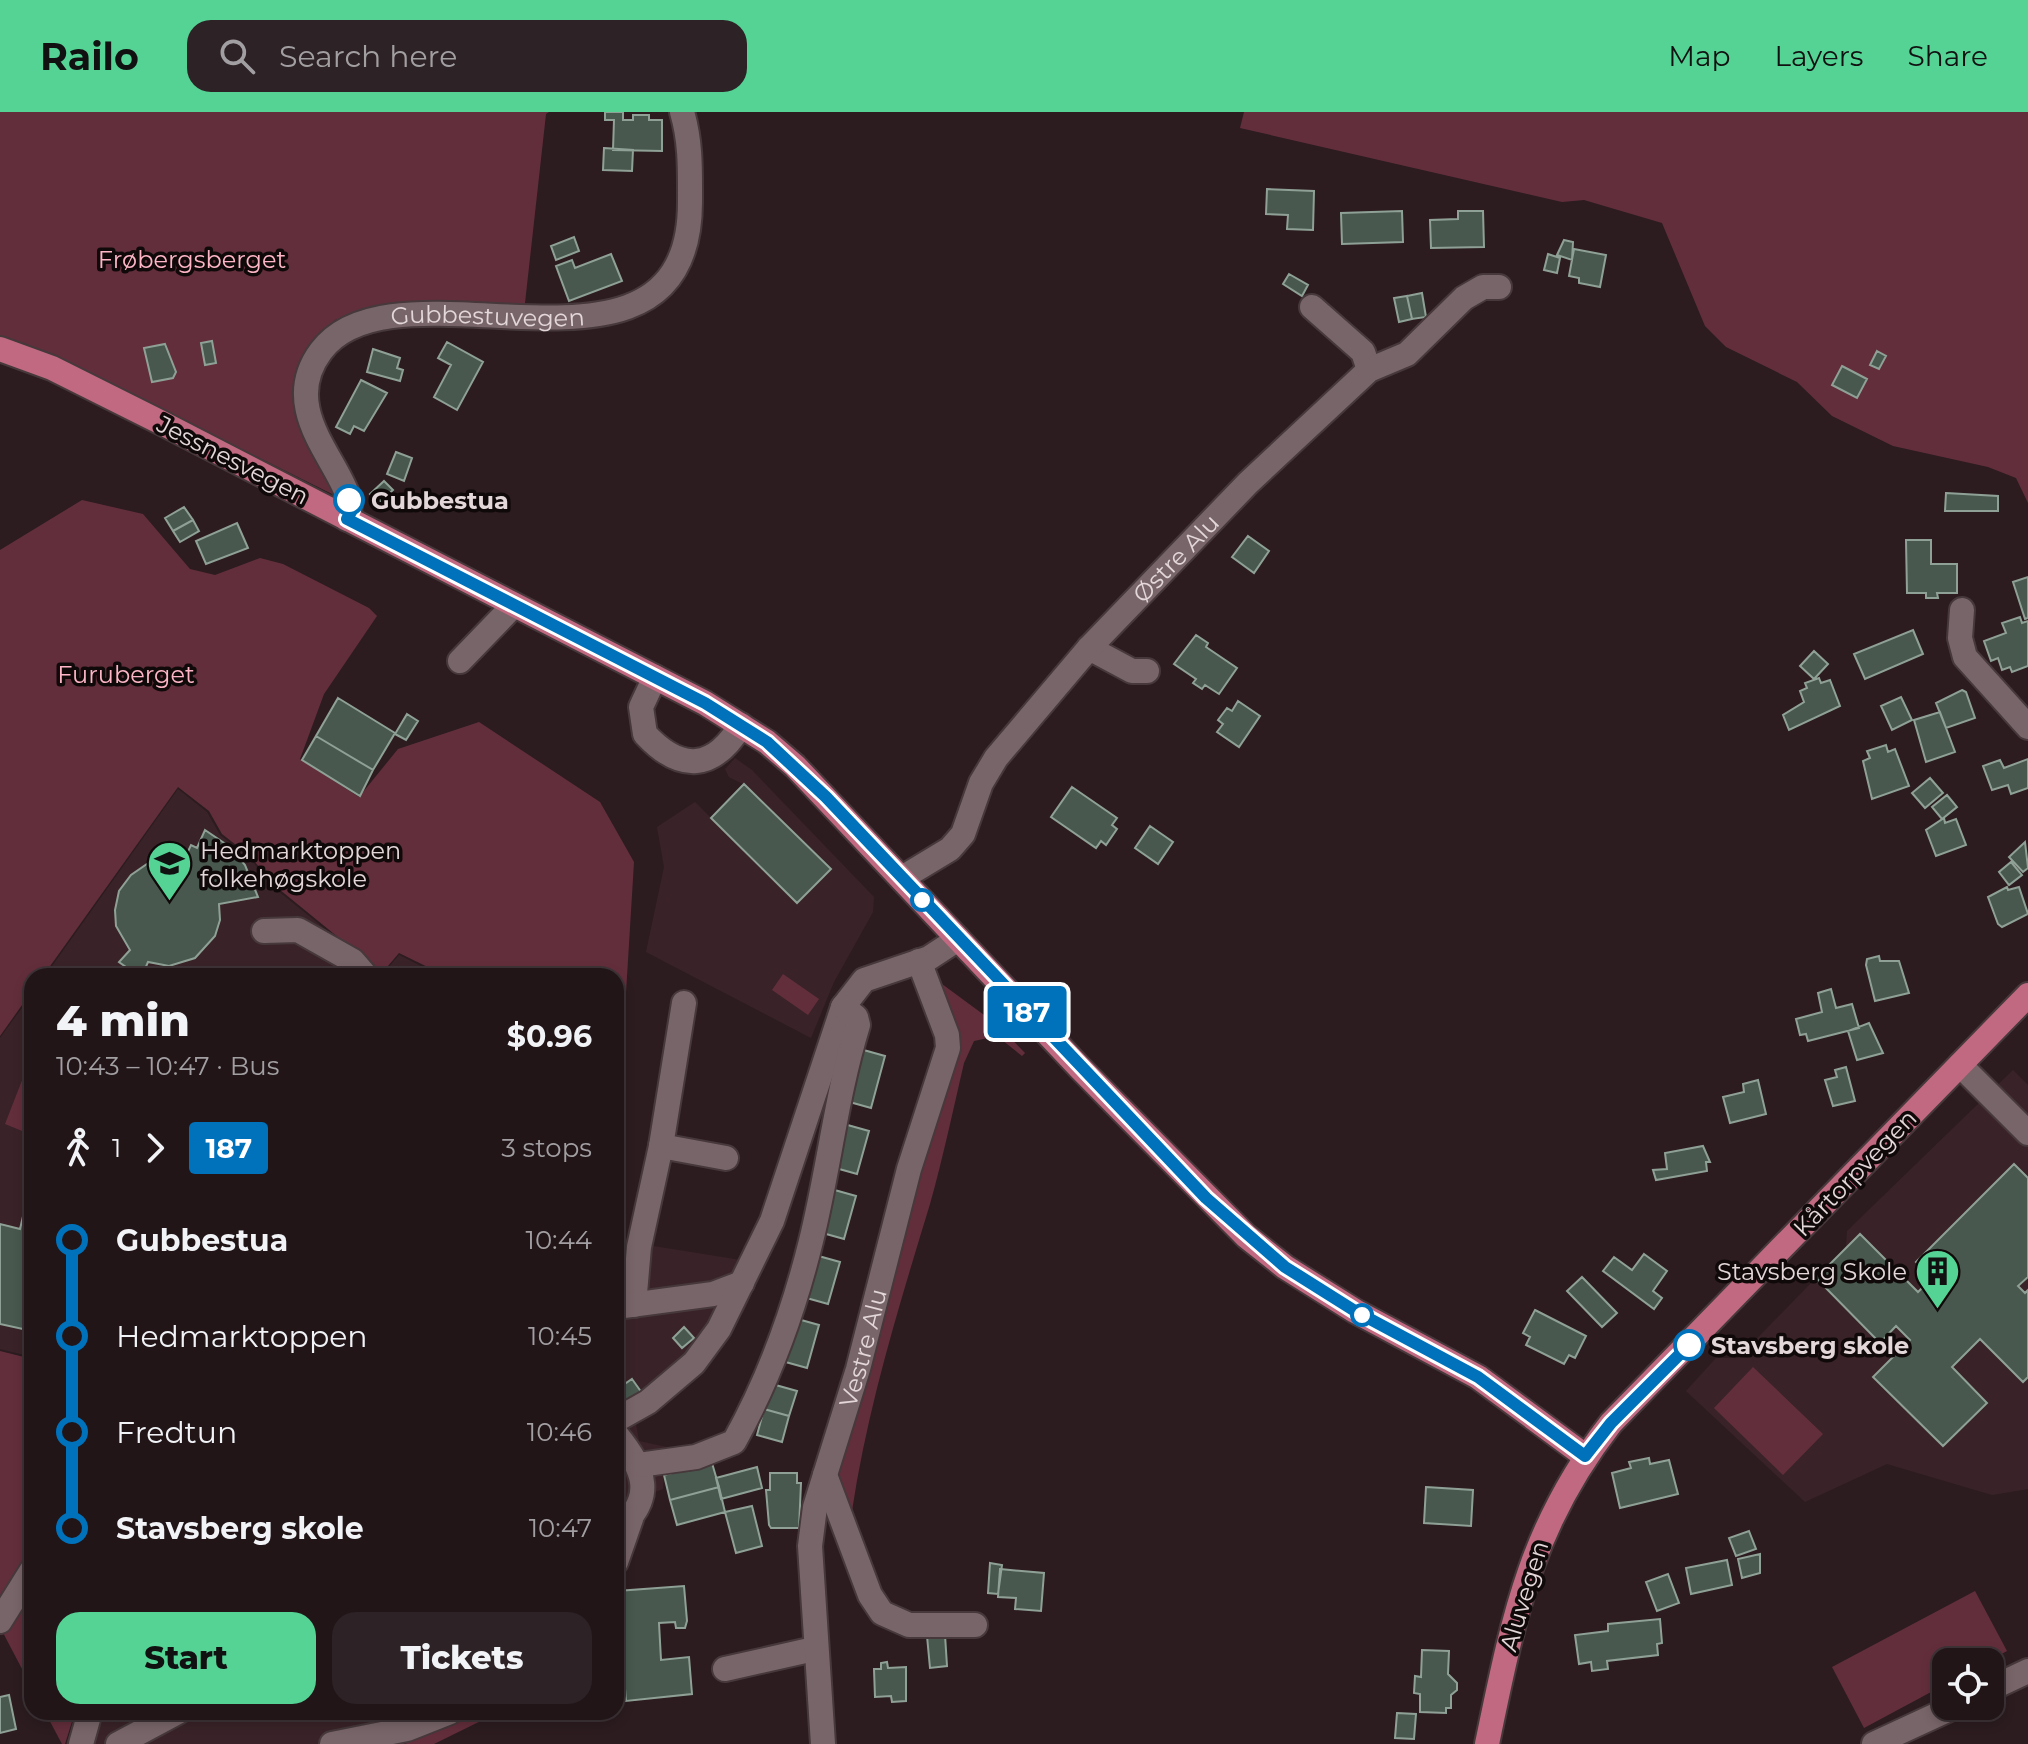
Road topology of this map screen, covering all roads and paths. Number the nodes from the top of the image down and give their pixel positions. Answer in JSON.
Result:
{"nodes":[{"id":1,"x":682,"y":112,"type":"edge"},
{"id":2,"x":1499,"y":287,"type":"dead end"},
{"id":3,"x":1312,"y":307,"type":"dead end"},
{"id":4,"x":0,"y":349,"type":"edge"},
{"id":5,"x":1369,"y":370,"type":"junction"},
{"id":6,"x":347,"y":519,"type":"junction"},
{"id":7,"x":514,"y":605,"type":"junction"},
{"id":8,"x":1962,"y":610,"type":"dead end"},
{"id":9,"x":1089,"y":648,"type":"junction"},
{"id":10,"x":460,"y":661,"type":"dead end"},
{"id":11,"x":1147,"y":671,"type":"dead end"},
{"id":12,"x":655,"y":677,"type":"junction"},
{"id":13,"x":741,"y":725,"type":"junction"},
{"id":14,"x":2028,"y":727,"type":"edge"},
{"id":15,"x":902,"y":878,"type":"junction"},
{"id":16,"x":264,"y":931,"type":"dead end"},
{"id":17,"x":958,"y":939,"type":"junction"},
{"id":18,"x":919,"y":961,"type":"junction"},
{"id":19,"x":359,"y":968,"type":"edge"},
{"id":20,"x":2028,"y":995,"type":"edge"},
{"id":21,"x":684,"y":1003,"type":"dead end"},
{"id":22,"x":843,"y":1007,"type":"junction"},
{"id":23,"x":1960,"y":1065,"type":"junction"},
{"id":24,"x":2028,"y":1133,"type":"edge"},
{"id":25,"x":661,"y":1146,"type":"junction"},
{"id":26,"x":726,"y":1158,"type":"dead end"},
{"id":27,"x":742,"y":1283,"type":"junction"},
{"id":28,"x":624,"y":1302,"type":"edge"},
{"id":29,"x":624,"y":1306,"type":"edge"},
{"id":30,"x":624,"y":1416,"type":"edge"},
{"id":31,"x":624,"y":1445,"type":"edge"},
{"id":32,"x":1585,"y":1456,"type":"junction"},
{"id":33,"x":639,"y":1465,"type":"junction"},
{"id":34,"x":825,"y":1475,"type":"junction"},
{"id":35,"x":624,"y":1526,"type":"edge"},
{"id":36,"x":24,"y":1583,"type":"edge"},
{"id":37,"x":0,"y":1621,"type":"edge"},
{"id":38,"x":975,"y":1625,"type":"dead end"},
{"id":39,"x":814,"y":1649,"type":"junction"},
{"id":40,"x":725,"y":1669,"type":"dead end"},
{"id":41,"x":2028,"y":1671,"type":"edge"},
{"id":42,"x":2004,"y":1682,"type":"edge"},
{"id":43,"x":1932,"y":1717,"type":"edge"},
{"id":44,"x":88,"y":1720,"type":"edge"},
{"id":45,"x":163,"y":1720,"type":"edge"},
{"id":46,"x":430,"y":1720,"type":"edge"},
{"id":47,"x":81,"y":1744,"type":"edge"},
{"id":48,"x":118,"y":1744,"type":"edge"},
{"id":49,"x":332,"y":1744,"type":"edge"},
{"id":50,"x":823,"y":1744,"type":"edge"},
{"id":51,"x":1487,"y":1744,"type":"edge"},
{"id":52,"x":1874,"y":1744,"type":"edge"}],
"edges":[{"from":1,"to":6,"type":"street","name":"Gubbestuvegen"},
{"from":2,"to":5,"type":"street","name":"Østre Alu"},
{"from":3,"to":5,"type":"street"},
{"from":4,"to":6,"type":"main road","name":"Jessnesvegen"},
{"from":5,"to":9,"type":"street","name":"Østre Alu"},
{"from":6,"to":7,"type":"main road","name":"Jessnesvegen"},
{"from":7,"to":10,"type":"street"},
{"from":7,"to":12,"type":"main road","name":"Jessnesvegen"},
{"from":8,"to":14,"type":"street"},
{"from":9,"to":11,"type":"street"},
{"from":9,"to":15,"type":"street","name":"Østre Alu"},
{"from":12,"to":13,"type":"main road","name":"Jessnesvegen"},
{"from":12,"to":13,"type":"street"},
{"from":13,"to":15,"type":"main road","name":"Jessnesvegen"},
{"from":15,"to":17,"type":"main road","name":"Jessnesvegen"},
{"from":16,"to":19,"type":"street"},
{"from":17,"to":18,"type":"street"},
{"from":17,"to":32,"type":"main road","name":"Jessnesvegen"},
{"from":18,"to":22,"type":"street"},
{"from":18,"to":34,"type":"street","name":"Vestre Alu"},
{"from":20,"to":23,"type":"main road","name":"Kårtorpvegen"},
{"from":21,"to":25,"type":"street"},
{"from":22,"to":27,"type":"street"},
{"from":22,"to":33,"type":"street"},
{"from":23,"to":24,"type":"street"},
{"from":23,"to":32,"type":"main road","name":"Kårtorpvegen"},
{"from":25,"to":26,"type":"street"},
{"from":25,"to":28,"type":"street"},
{"from":27,"to":29,"type":"street"},
{"from":27,"to":30,"type":"street"},
{"from":31,"to":33,"type":"street"},
{"from":32,"to":51,"type":"main road","name":"Aluvegen"},
{"from":33,"to":35,"type":"street"},
{"from":34,"to":38,"type":"street"},
{"from":34,"to":39,"type":"street","name":"Vestre Alu"},
{"from":36,"to":37,"type":"street"},
{"from":39,"to":40,"type":"street"},
{"from":39,"to":50,"type":"street","name":"Vestre Alu"},
{"from":41,"to":42,"type":"street"},
{"from":43,"to":52,"type":"street"},
{"from":44,"to":47,"type":"street"},
{"from":45,"to":48,"type":"street"},
{"from":46,"to":49,"type":"street"}]}
